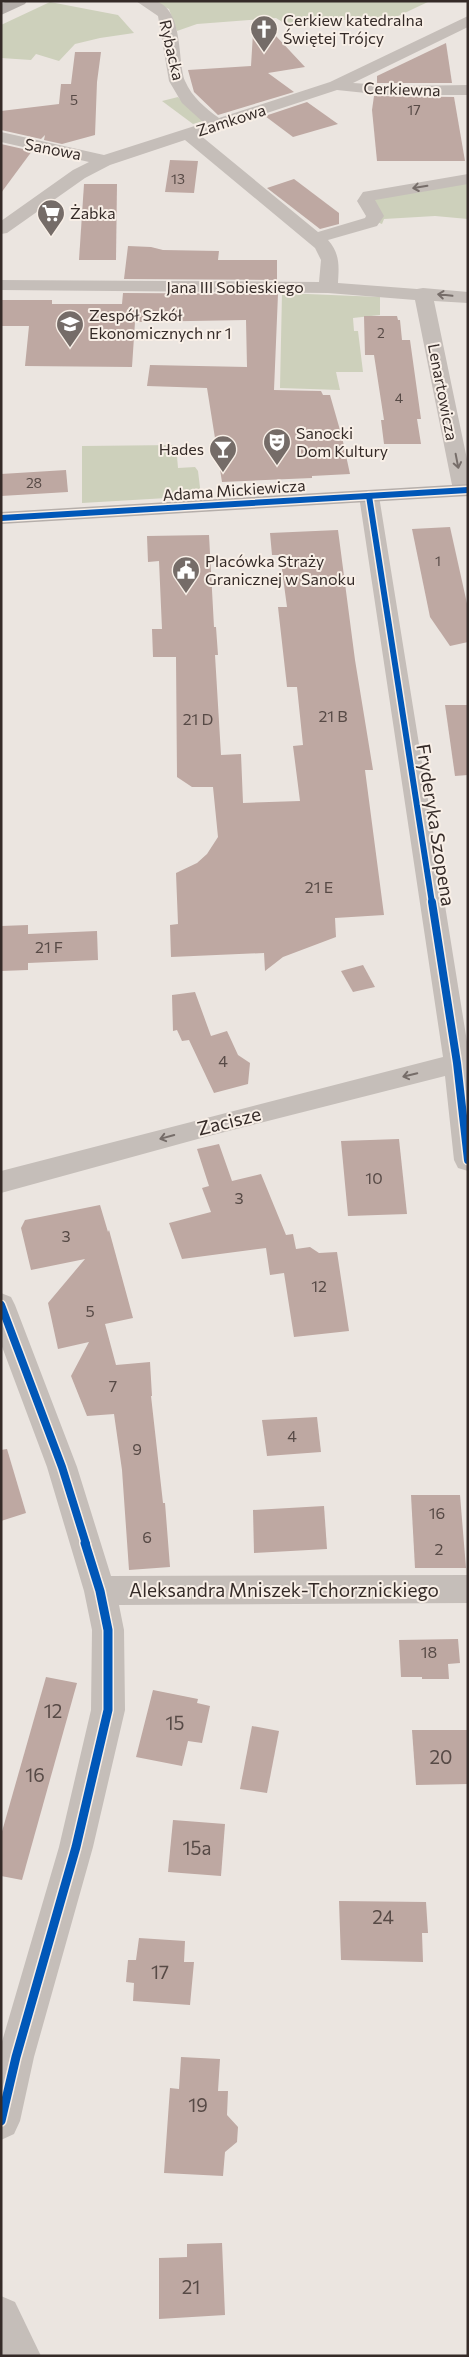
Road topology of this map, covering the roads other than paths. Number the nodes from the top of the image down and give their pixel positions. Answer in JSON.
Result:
{"nodes":[{"id":1,"x":20,"y":1,"type":"edge"},
{"id":2,"x":143,"y":1,"type":"edge"},
{"id":3,"x":1,"y":10,"type":"edge"},
{"id":4,"x":468,"y":21,"type":"edge"},
{"id":5,"x":336,"y":85,"type":"junction"},
{"id":6,"x":468,"y":90,"type":"edge"},
{"id":7,"x":217,"y":124,"type":"junction"},
{"id":8,"x":188,"y":134,"type":"junction"},
{"id":9,"x":1,"y":138,"type":"edge"},
{"id":10,"x":104,"y":161,"type":"junction"},
{"id":11,"x":468,"y":179,"type":"edge"},
{"id":12,"x":1,"y":229,"type":"edge"},
{"id":13,"x":315,"y":238,"type":"junction"},
{"id":14,"x":1,"y":285,"type":"edge"},
{"id":15,"x":328,"y":288,"type":"junction"},
{"id":16,"x":422,"y":293,"type":"junction"},
{"id":17,"x":468,"y":298,"type":"edge"},
{"id":18,"x":465,"y":490,"type":"edge"},
{"id":19,"x":369,"y":496,"type":"junction"},
{"id":20,"x":1,"y":518,"type":"edge"},
{"id":21,"x":457,"y":1063,"type":"junction"},
{"id":22,"x":468,"y":1160,"type":"edge"},
{"id":23,"x":1,"y":1182,"type":"edge"},
{"id":24,"x":1,"y":1305,"type":"edge"},
{"id":25,"x":468,"y":1589,"type":"edge"},
{"id":26,"x":100,"y":1591,"type":"junction"},
{"id":27,"x":1,"y":2121,"type":"edge"},
{"id":28,"x":1,"y":2316,"type":"edge"},
{"id":29,"x":20,"y":2356,"type":"edge"}],
"edges":[{"from":1,"to":3,"type":"street"},
{"from":2,"to":7,"type":"street","name":"Rybacka"},
{"from":4,"to":5,"type":"street","name":"Zamkowa"},
{"from":5,"to":6,"type":"street","name":"Cerkiewna"},
{"from":5,"to":7,"type":"street","name":"Zamkowa"},
{"from":7,"to":8,"type":"street","name":"Zamkowa"},
{"from":8,"to":10,"type":"street","name":"Zamkowa"},
{"from":8,"to":13,"type":"street"},
{"from":9,"to":10,"type":"street","name":"Sanowa"},
{"from":10,"to":12,"type":"street","name":"Zamkowa"},
{"from":11,"to":13,"type":"street","one_way":true},
{"from":13,"to":15,"type":"street"},
{"from":14,"to":15,"type":"street","name":"Jana III Sobieskiego"},
{"from":15,"to":16,"type":"street","name":"Jana III Sobieskiego"},
{"from":17,"to":16,"type":"street","name":"Jana III Sobieskiego","one_way":true},
{"from":16,"to":18,"type":"street","name":"Lenartowicza","one_way":true},
{"from":18,"to":19,"type":"street","name":"Adama Mickiewicza"},
{"from":19,"to":20,"type":"street","name":"Adama Mickiewicza"},
{"from":19,"to":21,"type":"street","name":"Fryderyka Szopena"},
{"from":21,"to":22,"type":"street","name":"Fryderyka Szopena"},
{"from":21,"to":23,"type":"street","name":"Zacisze","one_way":true},
{"from":24,"to":26,"type":"street"},
{"from":25,"to":26,"type":"street","name":"Aleksandra Mniszek-Tchorznickiego"},
{"from":26,"to":27,"type":"street"},
{"from":28,"to":29,"type":"street"}]}
